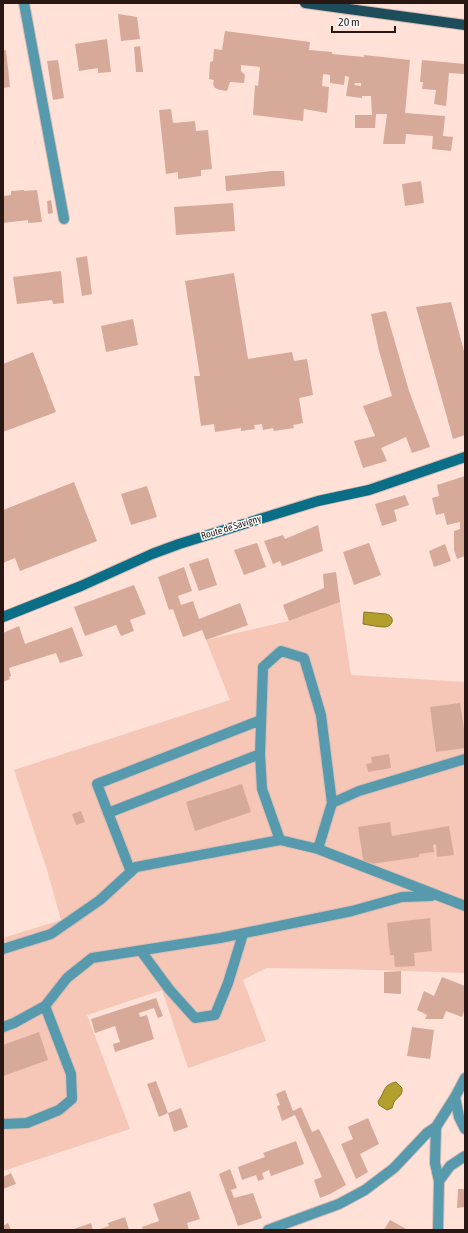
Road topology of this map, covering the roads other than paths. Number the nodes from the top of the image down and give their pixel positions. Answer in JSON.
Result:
{"nodes":[{"id":1,"x":24,"y":3,"type":"edge"},
{"id":2,"x":305,"y":3,"type":"edge"},
{"id":3,"x":465,"y":25,"type":"edge"},
{"id":4,"x":64,"y":219,"type":"dead end"},
{"id":5,"x":465,"y":457,"type":"edge"},
{"id":6,"x":3,"y":617,"type":"edge"},
{"id":7,"x":261,"y":720,"type":"junction"},
{"id":8,"x":260,"y":754,"type":"junction"},
{"id":9,"x":465,"y":759,"type":"edge"},
{"id":10,"x":332,"y":803,"type":"junction"},
{"id":11,"x":108,"y":813,"type":"junction"},
{"id":12,"x":280,"y":840,"type":"junction"},
{"id":13,"x":318,"y":849,"type":"junction"},
{"id":14,"x":131,"y":872,"type":"junction"},
{"id":15,"x":435,"y":896,"type":"junction"},
{"id":16,"x":465,"y":906,"type":"edge"},
{"id":17,"x":243,"y":934,"type":"junction"},
{"id":18,"x":3,"y":949,"type":"edge"},
{"id":19,"x":141,"y":951,"type":"junction"},
{"id":20,"x":45,"y":1006,"type":"junction"},
{"id":21,"x":3,"y":1027,"type":"edge"},
{"id":22,"x":465,"y":1078,"type":"edge"},
{"id":23,"x":455,"y":1097,"type":"junction"},
{"id":24,"x":3,"y":1124,"type":"edge"},
{"id":25,"x":436,"y":1127,"type":"junction"},
{"id":26,"x":465,"y":1129,"type":"edge"},
{"id":27,"x":465,"y":1156,"type":"edge"},
{"id":28,"x":439,"y":1181,"type":"junction"},
{"id":29,"x":268,"y":1230,"type":"edge"},
{"id":30,"x":438,"y":1230,"type":"edge"}],
"edges":[{"from":1,"to":4,"type":"street"},
{"from":2,"to":3,"type":"main road"},
{"from":5,"to":6,"type":"main road","name":"Route de Savigny"},
{"from":7,"to":8,"type":"street"},
{"from":7,"to":10,"type":"street"},
{"from":7,"to":11,"type":"street"},
{"from":8,"to":11,"type":"street"},
{"from":8,"to":12,"type":"street"},
{"from":9,"to":10,"type":"street"},
{"from":10,"to":13,"type":"street"},
{"from":11,"to":14,"type":"street"},
{"from":12,"to":13,"type":"street"},
{"from":12,"to":14,"type":"street"},
{"from":13,"to":15,"type":"street"},
{"from":14,"to":18,"type":"street"},
{"from":15,"to":16,"type":"street"},
{"from":15,"to":17,"type":"street"},
{"from":17,"to":19,"type":"street"},
{"from":17,"to":19,"type":"street"},
{"from":19,"to":20,"type":"street"},
{"from":20,"to":21,"type":"street"},
{"from":20,"to":24,"type":"street"},
{"from":22,"to":23,"type":"street"},
{"from":23,"to":25,"type":"street"},
{"from":23,"to":26,"type":"street"},
{"from":25,"to":28,"type":"street"},
{"from":25,"to":29,"type":"street"},
{"from":27,"to":28,"type":"street"},
{"from":28,"to":30,"type":"street"}]}
